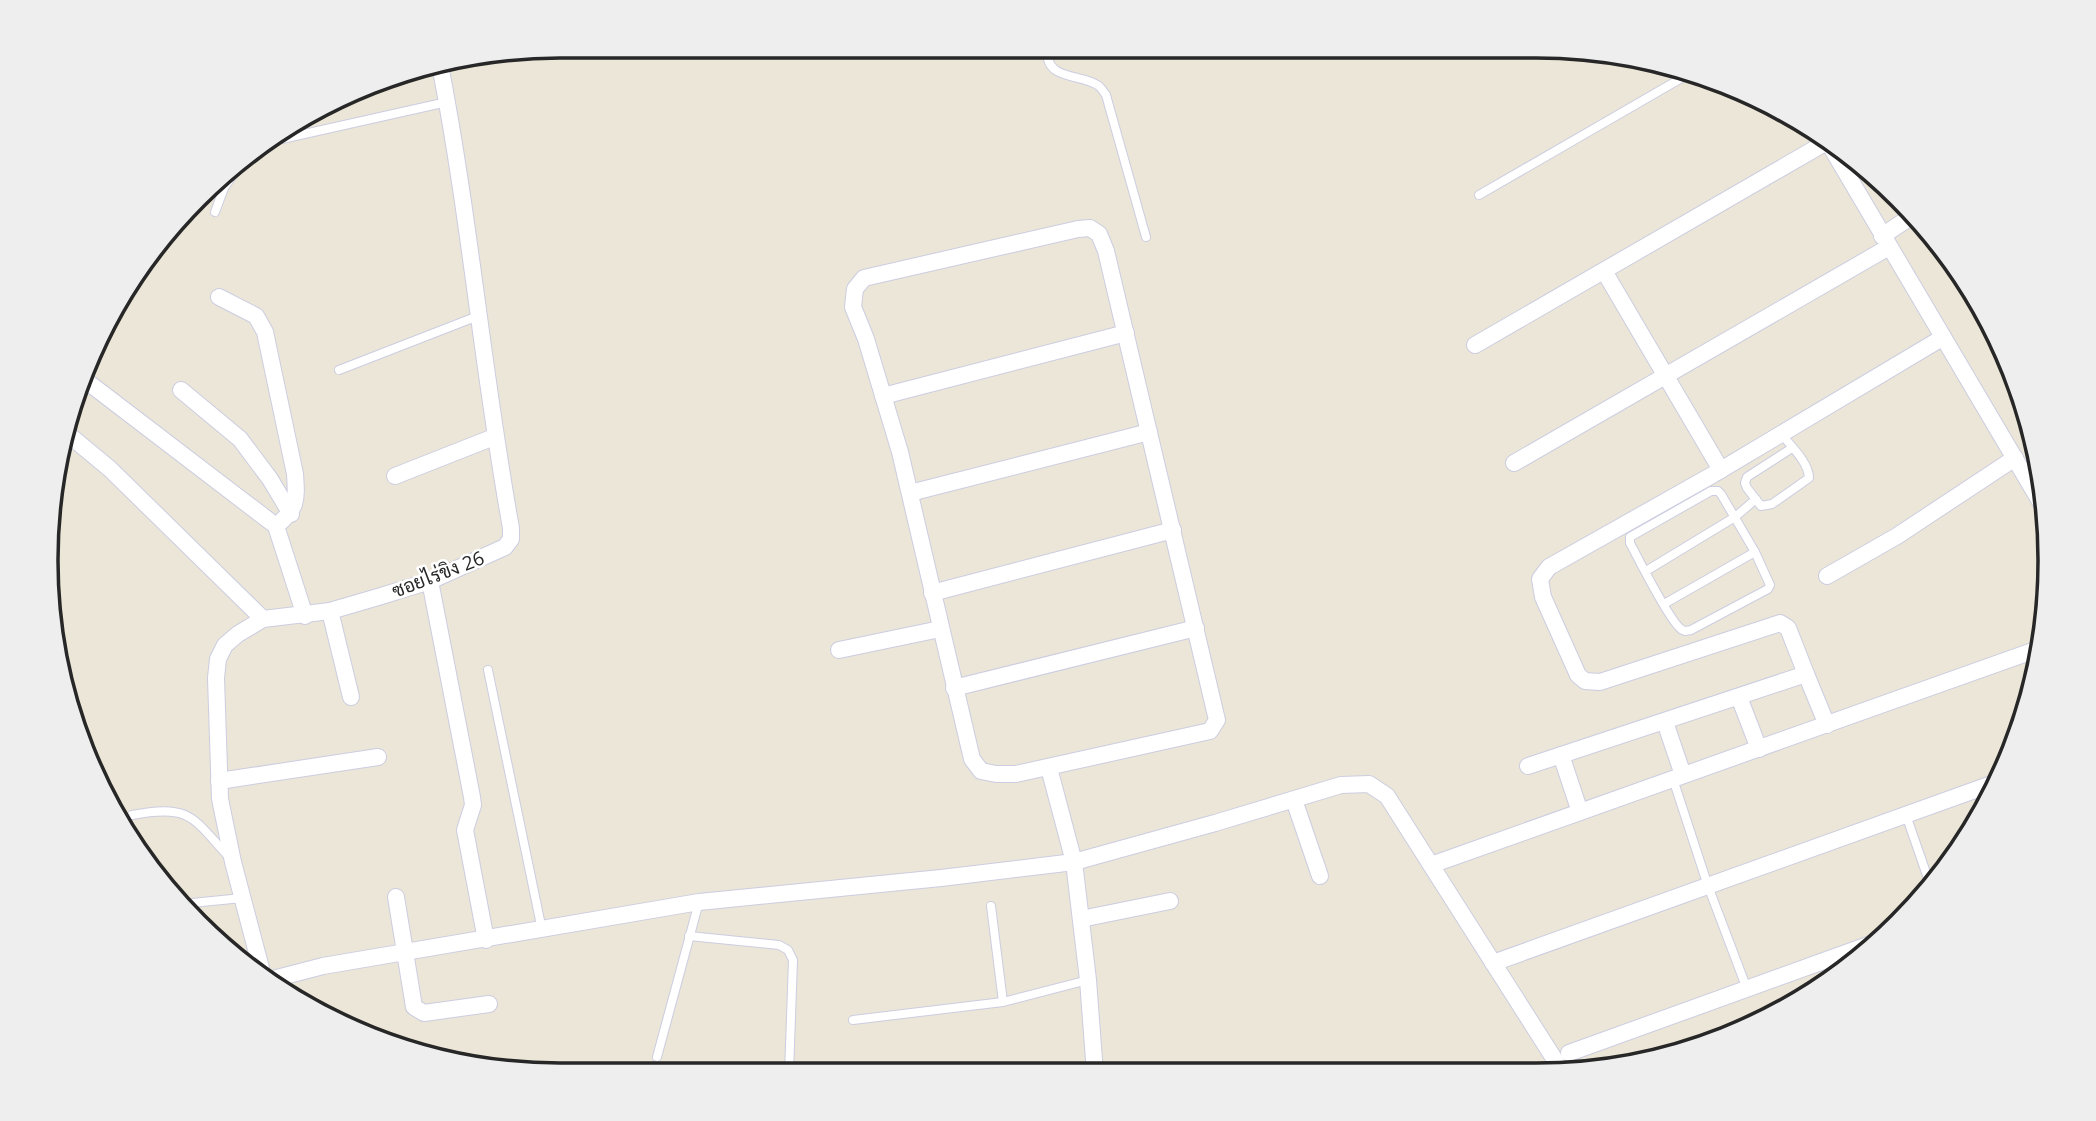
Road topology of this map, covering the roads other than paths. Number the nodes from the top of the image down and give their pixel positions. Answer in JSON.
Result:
{"nodes":[{"id":1,"x":1048,"y":58,"type":"edge"},
{"id":2,"x":441,"y":72,"type":"edge"},
{"id":3,"x":1680,"y":79,"type":"edge"},
{"id":4,"x":447,"y":103,"type":"junction"},
{"id":5,"x":288,"y":138,"type":"edge"},
{"id":6,"x":1818,"y":144,"type":"edge"},
{"id":7,"x":1839,"y":160,"type":"edge"},
{"id":8,"x":225,"y":187,"type":"edge"},
{"id":9,"x":1479,"y":195,"type":"dead end"},
{"id":10,"x":215,"y":212,"type":"dead end"},
{"id":11,"x":1907,"y":222,"type":"edge"},
{"id":12,"x":1146,"y":237,"type":"dead end"},
{"id":13,"x":1886,"y":241,"type":"junction"},
{"id":14,"x":1604,"y":271,"type":"junction"},
{"id":15,"x":219,"y":297,"type":"dead end"},
{"id":16,"x":478,"y":316,"type":"junction"},
{"id":17,"x":1126,"y":333,"type":"junction"},
{"id":18,"x":1942,"y":338,"type":"junction"},
{"id":19,"x":1475,"y":345,"type":"dead end"},
{"id":20,"x":339,"y":370,"type":"dead end"},
{"id":21,"x":1666,"y":375,"type":"junction"},
{"id":22,"x":90,"y":384,"type":"edge"},
{"id":23,"x":181,"y":390,"type":"dead end"},
{"id":24,"x":883,"y":396,"type":"junction"},
{"id":25,"x":1149,"y":432,"type":"junction"},
{"id":26,"x":1782,"y":435,"type":"junction"},
{"id":27,"x":494,"y":437,"type":"junction"},
{"id":28,"x":73,"y":438,"type":"edge"},
{"id":29,"x":1792,"y":448,"type":"junction"},
{"id":30,"x":2015,"y":458,"type":"junction"},
{"id":31,"x":1514,"y":463,"type":"dead end"},
{"id":32,"x":1721,"y":470,"type":"junction"},
{"id":33,"x":395,"y":476,"type":"dead end"},
{"id":34,"x":2033,"y":489,"type":"edge"},
{"id":35,"x":910,"y":493,"type":"junction"},
{"id":36,"x":1756,"y":499,"type":"junction"},
{"id":37,"x":291,"y":514,"type":"junction"},
{"id":38,"x":1735,"y":517,"type":"junction"},
{"id":39,"x":276,"y":526,"type":"junction"},
{"id":40,"x":1173,"y":530,"type":"junction"},
{"id":41,"x":1755,"y":552,"type":"junction"},
{"id":42,"x":1646,"y":571,"type":"junction"},
{"id":43,"x":1827,"y":576,"type":"dead end"},
{"id":44,"x":430,"y":581,"type":"junction"},
{"id":45,"x":932,"y":593,"type":"junction"},
{"id":46,"x":1664,"y":604,"type":"junction"},
{"id":47,"x":330,"y":611,"type":"junction"},
{"id":48,"x":304,"y":616,"type":"junction"},
{"id":49,"x":263,"y":619,"type":"junction"},
{"id":50,"x":1196,"y":628,"type":"junction"},
{"id":51,"x":940,"y":629,"type":"junction"},
{"id":52,"x":839,"y":650,"type":"dead end"},
{"id":53,"x":2030,"y":652,"type":"edge"},
{"id":54,"x":488,"y":670,"type":"dead end"},
{"id":55,"x":1806,"y":674,"type":"junction"},
{"id":56,"x":954,"y":688,"type":"junction"},
{"id":57,"x":351,"y":697,"type":"dead end"},
{"id":58,"x":1739,"y":697,"type":"junction"},
{"id":59,"x":1665,"y":722,"type":"junction"},
{"id":60,"x":1827,"y":725,"type":"junction"},
{"id":61,"x":1759,"y":748,"type":"junction"},
{"id":62,"x":1561,"y":755,"type":"junction"},
{"id":63,"x":378,"y":757,"type":"dead end"},
{"id":64,"x":1528,"y":766,"type":"dead end"},
{"id":65,"x":1049,"y":768,"type":"junction"},
{"id":66,"x":1678,"y":777,"type":"junction"},
{"id":67,"x":219,"y":781,"type":"junction"},
{"id":68,"x":1984,"y":787,"type":"edge"},
{"id":69,"x":1294,"y":800,"type":"junction"},
{"id":70,"x":1580,"y":812,"type":"junction"},
{"id":71,"x":132,"y":815,"type":"dead end"},
{"id":72,"x":1906,"y":815,"type":"junction"},
{"id":73,"x":233,"y":862,"type":"junction"},
{"id":74,"x":1074,"y":862,"type":"junction"},
{"id":75,"x":1431,"y":865,"type":"junction"},
{"id":76,"x":1927,"y":875,"type":"edge"},
{"id":77,"x":1320,"y":876,"type":"dead end"},
{"id":78,"x":1708,"y":886,"type":"junction"},
{"id":79,"x":396,"y":897,"type":"dead end"},
{"id":80,"x":242,"y":898,"type":"junction"},
{"id":81,"x":1170,"y":901,"type":"dead end"},
{"id":82,"x":699,"y":902,"type":"junction"},
{"id":83,"x":193,"y":903,"type":"edge"},
{"id":84,"x":991,"y":906,"type":"dead end"},
{"id":85,"x":1081,"y":919,"type":"junction"},
{"id":86,"x":542,"y":930,"type":"junction"},
{"id":87,"x":689,"y":936,"type":"junction"},
{"id":88,"x":486,"y":940,"type":"junction"},
{"id":89,"x":1852,"y":951,"type":"edge"},
{"id":90,"x":406,"y":953,"type":"junction"},
{"id":91,"x":1493,"y":962,"type":"junction"},
{"id":92,"x":260,"y":963,"type":"edge"},
{"id":93,"x":279,"y":977,"type":"edge"},
{"id":94,"x":1088,"y":980,"type":"junction"},
{"id":95,"x":1747,"y":989,"type":"junction"},
{"id":96,"x":1003,"y":1002,"type":"junction"},
{"id":97,"x":489,"y":1004,"type":"dead end"},
{"id":98,"x":853,"y":1020,"type":"dead end"},
{"id":99,"x":1569,"y":1053,"type":"dead end"},
{"id":100,"x":657,"y":1057,"type":"dead end"},
{"id":101,"x":1557,"y":1062,"type":"edge"},
{"id":102,"x":789,"y":1063,"type":"edge"},
{"id":103,"x":1093,"y":1063,"type":"edge"}],
"edges":[{"from":1,"to":12,"type":"lane"},
{"from":2,"to":4,"type":"street","name":"ซอยไร่ขิง 26"},
{"from":3,"to":9,"type":"lane"},
{"from":4,"to":5,"type":"lane"},
{"from":4,"to":16,"type":"street","name":"ซอยไร่ขิง 26"},
{"from":6,"to":14,"type":"street"},
{"from":7,"to":13,"type":"street"},
{"from":8,"to":10,"type":"lane"},
{"from":11,"to":13,"type":"street"},
{"from":13,"to":18,"type":"street"},
{"from":13,"to":21,"type":"street"},
{"from":14,"to":19,"type":"street"},
{"from":14,"to":21,"type":"street"},
{"from":15,"to":37,"type":"street"},
{"from":16,"to":20,"type":"lane"},
{"from":16,"to":27,"type":"street","name":"ซอยไร่ขิง 26"},
{"from":17,"to":24,"type":"street"},
{"from":17,"to":24,"type":"street"},
{"from":17,"to":25,"type":"street"},
{"from":18,"to":26,"type":"street"},
{"from":18,"to":30,"type":"street"},
{"from":21,"to":31,"type":"street"},
{"from":21,"to":32,"type":"street"},
{"from":22,"to":39,"type":"street"},
{"from":23,"to":37,"type":"street"},
{"from":24,"to":35,"type":"street"},
{"from":25,"to":35,"type":"street"},
{"from":25,"to":40,"type":"street"},
{"from":26,"to":29,"type":"lane"},
{"from":26,"to":32,"type":"street"},
{"from":27,"to":33,"type":"street"},
{"from":27,"to":44,"type":"street","name":"ซอยไร่ขิง 26"},
{"from":28,"to":49,"type":"street"},
{"from":29,"to":36,"type":"lane"},
{"from":29,"to":36,"type":"lane"},
{"from":30,"to":34,"type":"street"},
{"from":30,"to":43,"type":"street"},
{"from":32,"to":55,"type":"street"},
{"from":35,"to":45,"type":"street"},
{"from":36,"to":38,"type":"lane"},
{"from":37,"to":39,"type":"street"},
{"from":38,"to":41,"type":"lane"},
{"from":38,"to":42,"type":"lane"},
{"from":38,"to":42,"type":"lane"},
{"from":39,"to":48,"type":"street"},
{"from":40,"to":45,"type":"street"},
{"from":40,"to":50,"type":"street"},
{"from":41,"to":46,"type":"lane"},
{"from":41,"to":46,"type":"lane"},
{"from":42,"to":46,"type":"lane"},
{"from":44,"to":47,"type":"street","name":"ซอยไร่ขิง 26"},
{"from":44,"to":88,"type":"street"},
{"from":45,"to":51,"type":"street"},
{"from":47,"to":48,"type":"street","name":"ซอยไร่ขิง 26"},
{"from":47,"to":57,"type":"street"},
{"from":48,"to":49,"type":"street","name":"ซอยไร่ขิง 26"},
{"from":49,"to":67,"type":"street","name":"ซอยไร่ขิง 26"},
{"from":50,"to":56,"type":"street"},
{"from":50,"to":65,"type":"street"},
{"from":51,"to":52,"type":"street"},
{"from":51,"to":56,"type":"street"},
{"from":53,"to":60,"type":"street"},
{"from":54,"to":86,"type":"lane"},
{"from":55,"to":58,"type":"street"},
{"from":55,"to":60,"type":"street"},
{"from":56,"to":65,"type":"street"},
{"from":58,"to":59,"type":"street"},
{"from":58,"to":61,"type":"street"},
{"from":59,"to":62,"type":"street"},
{"from":59,"to":66,"type":"street"},
{"from":60,"to":61,"type":"street"},
{"from":61,"to":66,"type":"street"},
{"from":62,"to":64,"type":"street"},
{"from":62,"to":70,"type":"street"},
{"from":63,"to":67,"type":"street"},
{"from":65,"to":74,"type":"street"},
{"from":66,"to":70,"type":"street"},
{"from":66,"to":78,"type":"lane"},
{"from":67,"to":73,"type":"street","name":"ซอยไร่ขิง 26"},
{"from":68,"to":72,"type":"street"},
{"from":69,"to":74,"type":"street"},
{"from":69,"to":75,"type":"street"},
{"from":69,"to":77,"type":"street"},
{"from":70,"to":75,"type":"street"},
{"from":71,"to":73,"type":"lane"},
{"from":72,"to":76,"type":"lane"},
{"from":72,"to":78,"type":"street"},
{"from":73,"to":80,"type":"street","name":"ซอยไร่ขิง 26"},
{"from":74,"to":82,"type":"street"},
{"from":74,"to":85,"type":"street"},
{"from":75,"to":91,"type":"street"},
{"from":78,"to":91,"type":"street"},
{"from":78,"to":95,"type":"lane"},
{"from":79,"to":90,"type":"street"},
{"from":80,"to":83,"type":"lane"},
{"from":80,"to":92,"type":"street","name":"ซอยไร่ขิง 26"},
{"from":81,"to":85,"type":"street"},
{"from":82,"to":86,"type":"street"},
{"from":82,"to":87,"type":"lane"},
{"from":84,"to":96,"type":"lane"},
{"from":85,"to":94,"type":"street"},
{"from":86,"to":88,"type":"street"},
{"from":87,"to":100,"type":"lane"},
{"from":87,"to":102,"type":"lane"},
{"from":88,"to":90,"type":"street"},
{"from":89,"to":95,"type":"street"},
{"from":90,"to":93,"type":"street"},
{"from":90,"to":97,"type":"street"},
{"from":91,"to":101,"type":"street"},
{"from":94,"to":96,"type":"lane"},
{"from":94,"to":103,"type":"street"},
{"from":95,"to":99,"type":"street"},
{"from":96,"to":98,"type":"lane"}]}
